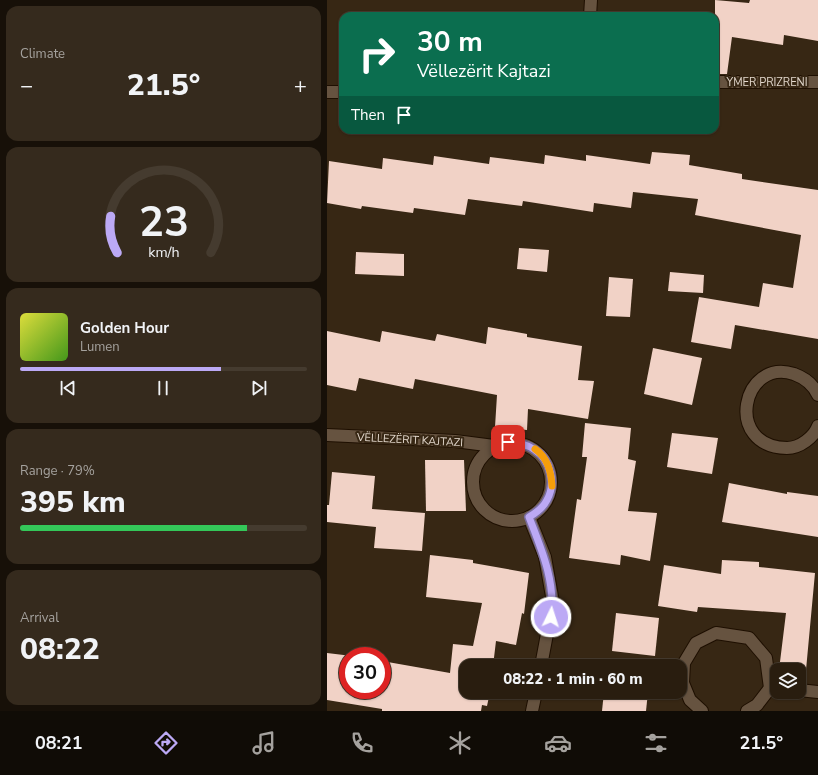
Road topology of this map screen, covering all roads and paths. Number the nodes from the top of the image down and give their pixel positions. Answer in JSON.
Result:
{"nodes":[{"id":1,"x":591,"y":0,"type":"edge"},
{"id":2,"x":590,"y":12,"type":"edge"},
{"id":3,"x":719,"y":82,"type":"edge"},
{"id":4,"x":818,"y":82,"type":"edge"},
{"id":5,"x":327,"y":92,"type":"edge"},
{"id":6,"x":339,"y":92,"type":"edge"},
{"id":7,"x":818,"y":395,"type":"edge"},
{"id":8,"x":818,"y":426,"type":"edge"},
{"id":9,"x":327,"y":435,"type":"edge"},
{"id":10,"x":494,"y":446,"type":"junction"},
{"id":11,"x":529,"y":517,"type":"junction"},
{"id":12,"x":542,"y":659,"type":"edge"},
{"id":13,"x":770,"y":673,"type":"edge"},
{"id":14,"x":806,"y":691,"type":"edge"},
{"id":15,"x":770,"y":692,"type":"edge"},
{"id":16,"x":818,"y":692,"type":"edge"},
{"id":17,"x":535,"y":699,"type":"edge"},
{"id":18,"x":532,"y":711,"type":"edge"},
{"id":19,"x":702,"y":711,"type":"edge"},
{"id":20,"x":747,"y":711,"type":"edge"}],
"edges":[{"from":1,"to":2,"type":"street"},
{"from":3,"to":4,"type":"street","name":"YMER PRIZRENI"},
{"from":5,"to":6,"type":"street"},
{"from":7,"to":8,"type":"street"},
{"from":9,"to":10,"type":"street","name":"VËLLEZËRIT KAJTAZI"},
{"from":10,"to":11,"type":"street","name":"VËLLEZËRIT KAJTAZI"},
{"from":10,"to":11,"type":"street","name":"VËLLEZËRIT KAJTAZI"},
{"from":11,"to":12,"type":"street"},
{"from":13,"to":19,"type":"street"},
{"from":14,"to":16,"type":"street"},
{"from":15,"to":20,"type":"street"},
{"from":17,"to":18,"type":"street"}]}
